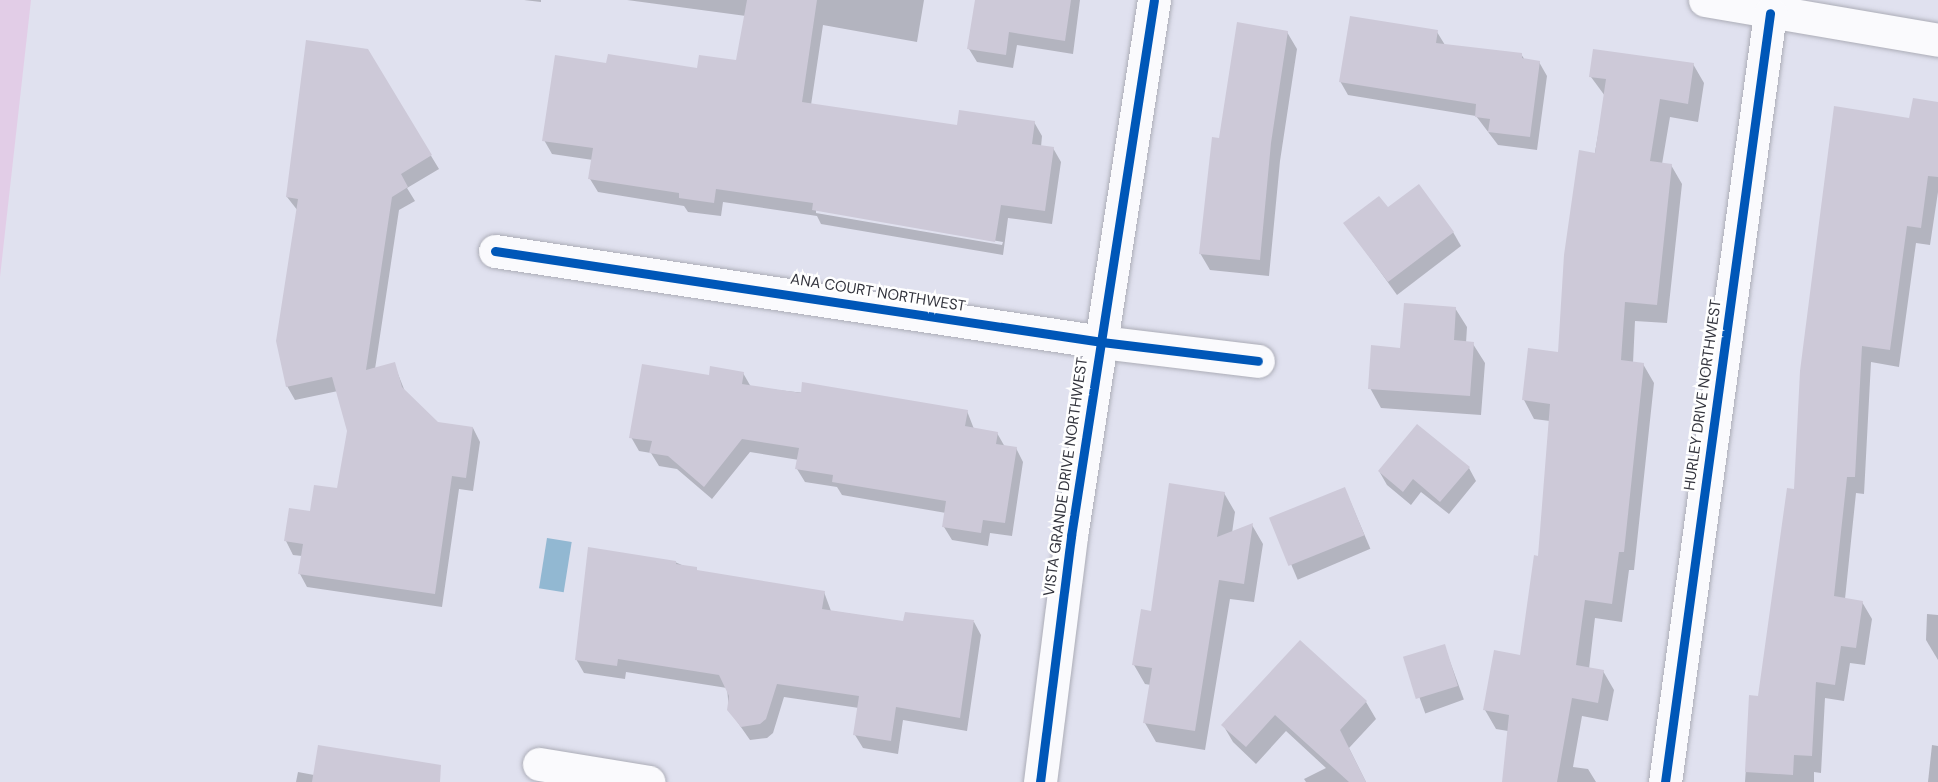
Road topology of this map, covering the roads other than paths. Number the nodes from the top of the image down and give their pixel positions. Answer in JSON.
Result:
{"nodes":[{"id":1,"x":1154,"y":0,"type":"edge"},
{"id":2,"x":1705,"y":0,"type":"edge"},
{"id":3,"x":1770,"y":13,"type":"junction"},
{"id":4,"x":1938,"y":40,"type":"edge"},
{"id":5,"x":495,"y":251,"type":"dead end"},
{"id":6,"x":1102,"y":342,"type":"junction"},
{"id":7,"x":1258,"y":361,"type":"dead end"},
{"id":8,"x":539,"y":764,"type":"dead end"},
{"id":9,"x":649,"y":782,"type":"edge"},
{"id":10,"x":1040,"y":782,"type":"edge"},
{"id":11,"x":1665,"y":782,"type":"edge"}],
"edges":[{"from":1,"to":6,"type":"street","name":"VISTA GRANDE DRIVE NORTHWEST"},
{"from":2,"to":3,"type":"street"},
{"from":3,"to":4,"type":"street"},
{"from":3,"to":11,"type":"street","name":"HURLEY DRIVE NORTHWEST"},
{"from":5,"to":6,"type":"street","name":"ANA COURT NORTHWEST"},
{"from":6,"to":7,"type":"street","name":"ANA COURT NORTHWEST"},
{"from":6,"to":10,"type":"street","name":"VISTA GRANDE DRIVE NORTHWEST"},
{"from":8,"to":9,"type":"street"}]}
